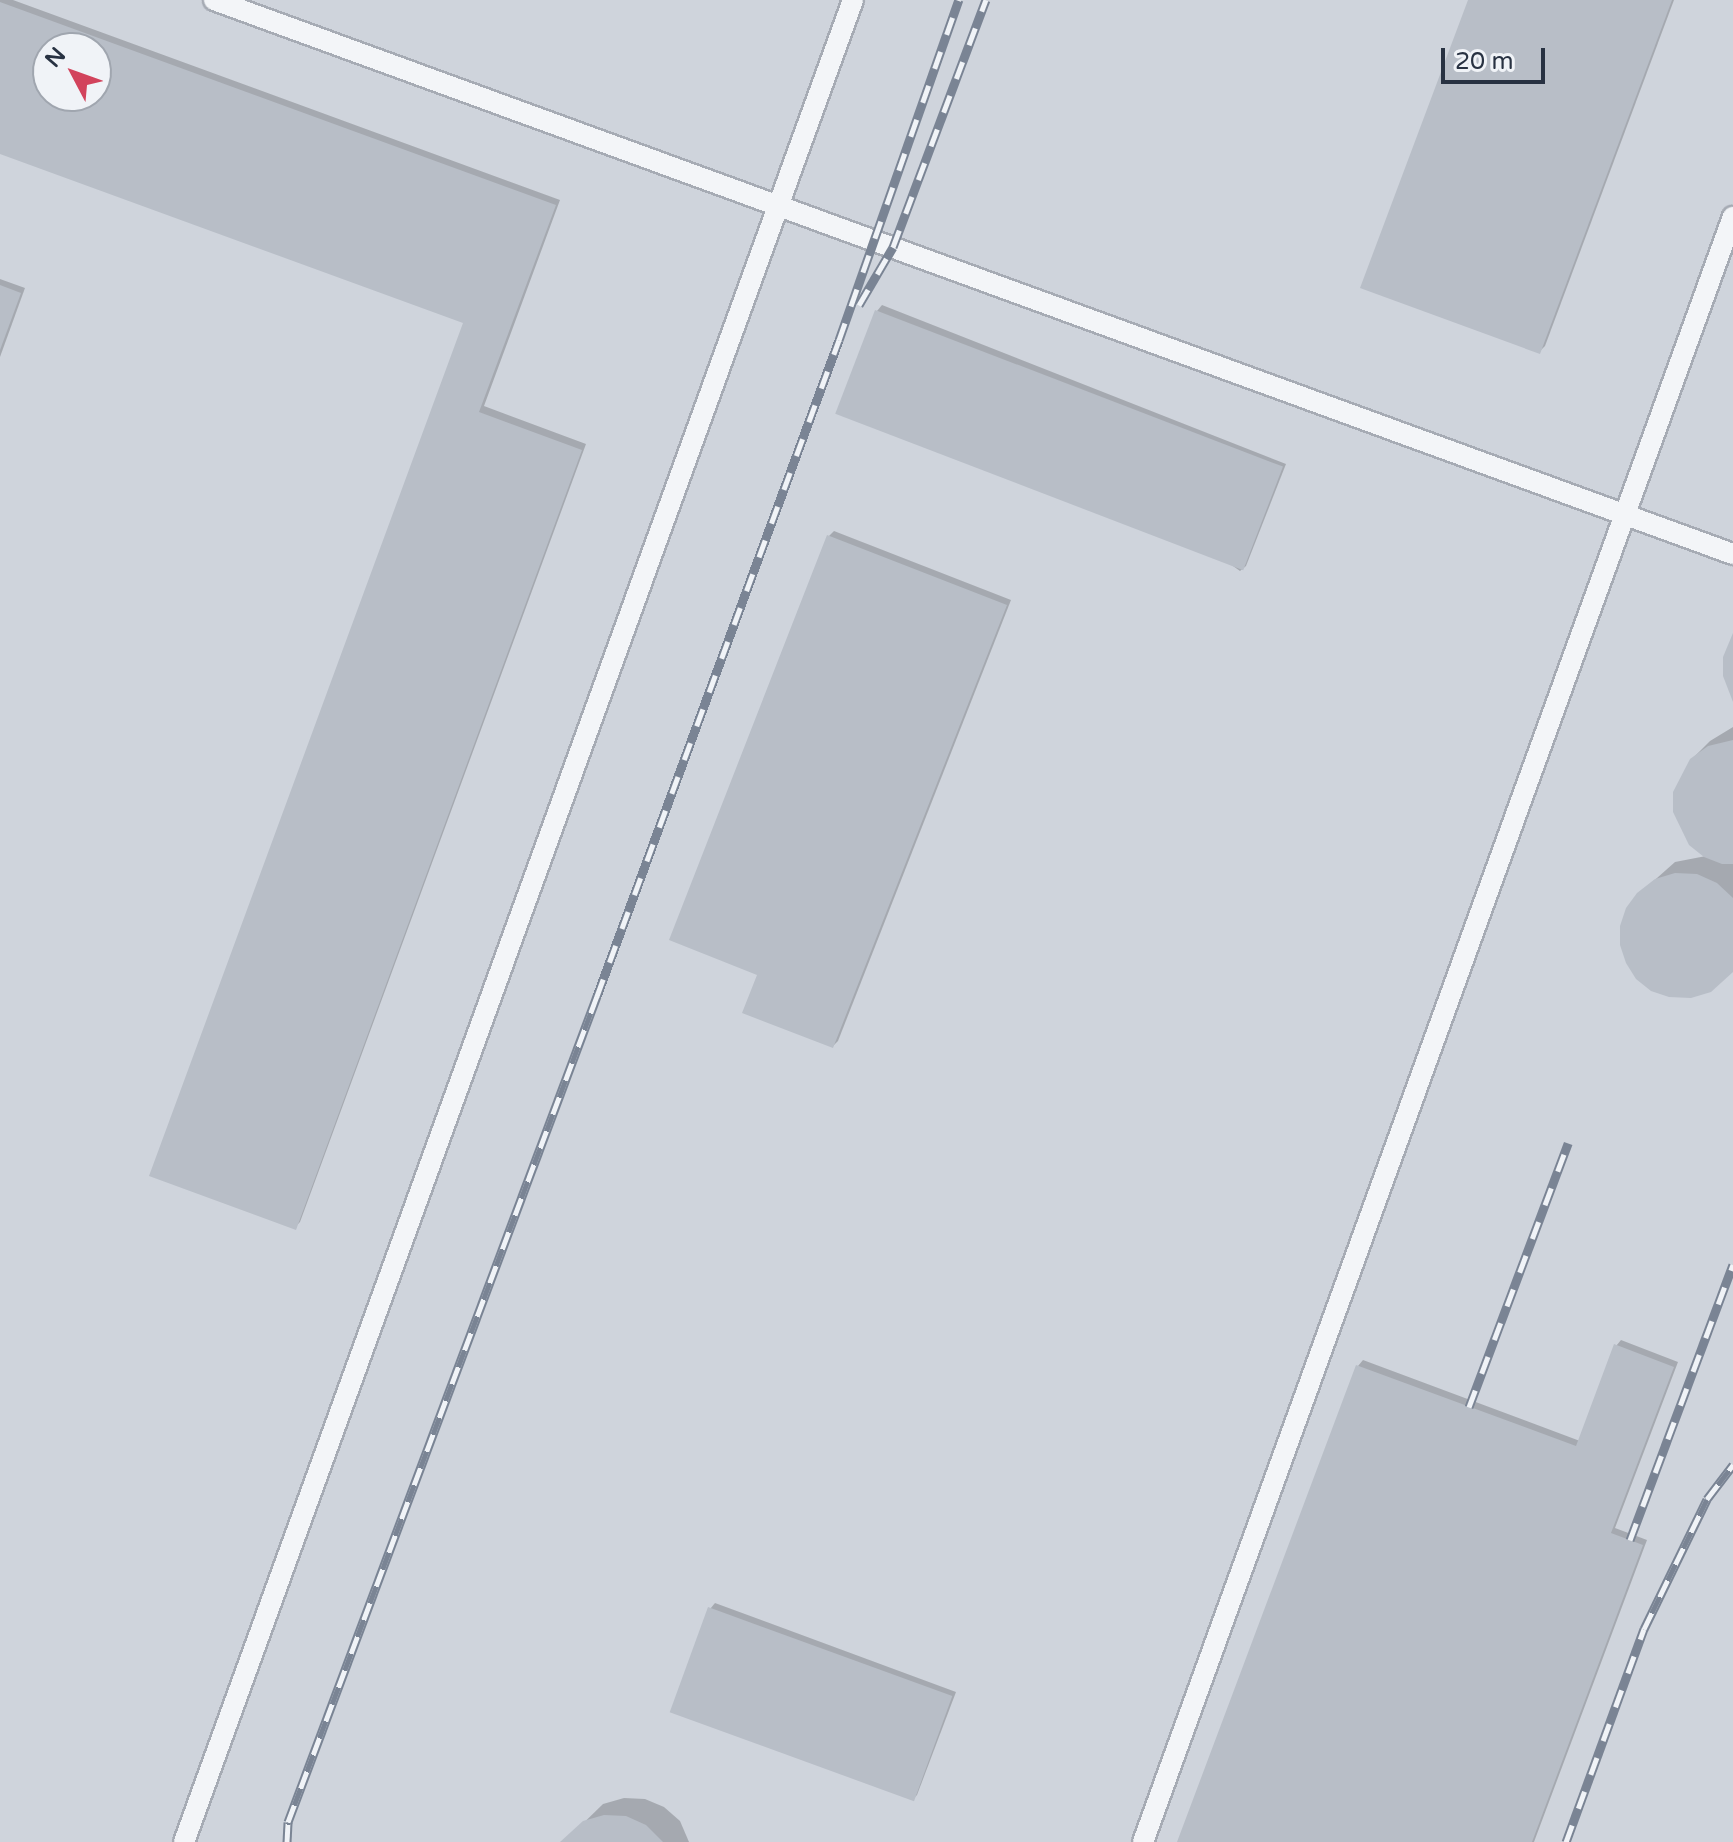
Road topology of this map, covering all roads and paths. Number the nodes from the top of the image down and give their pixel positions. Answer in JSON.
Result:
{"nodes":[{"id":1,"x":214,"y":0,"type":"edge"},
{"id":2,"x":853,"y":0,"type":"edge"},
{"id":3,"x":777,"y":205,"type":"junction"},
{"id":4,"x":1733,"y":217,"type":"edge"},
{"id":5,"x":1625,"y":514,"type":"junction"},
{"id":6,"x":1733,"y":554,"type":"edge"},
{"id":7,"x":184,"y":1842,"type":"edge"},
{"id":8,"x":1143,"y":1842,"type":"edge"}],
"edges":[{"from":1,"to":3,"type":"lane"},
{"from":2,"to":3,"type":"lane"},
{"from":3,"to":5,"type":"lane"},
{"from":3,"to":7,"type":"lane"},
{"from":4,"to":5,"type":"lane"},
{"from":5,"to":6,"type":"lane"},
{"from":5,"to":8,"type":"lane"}]}
